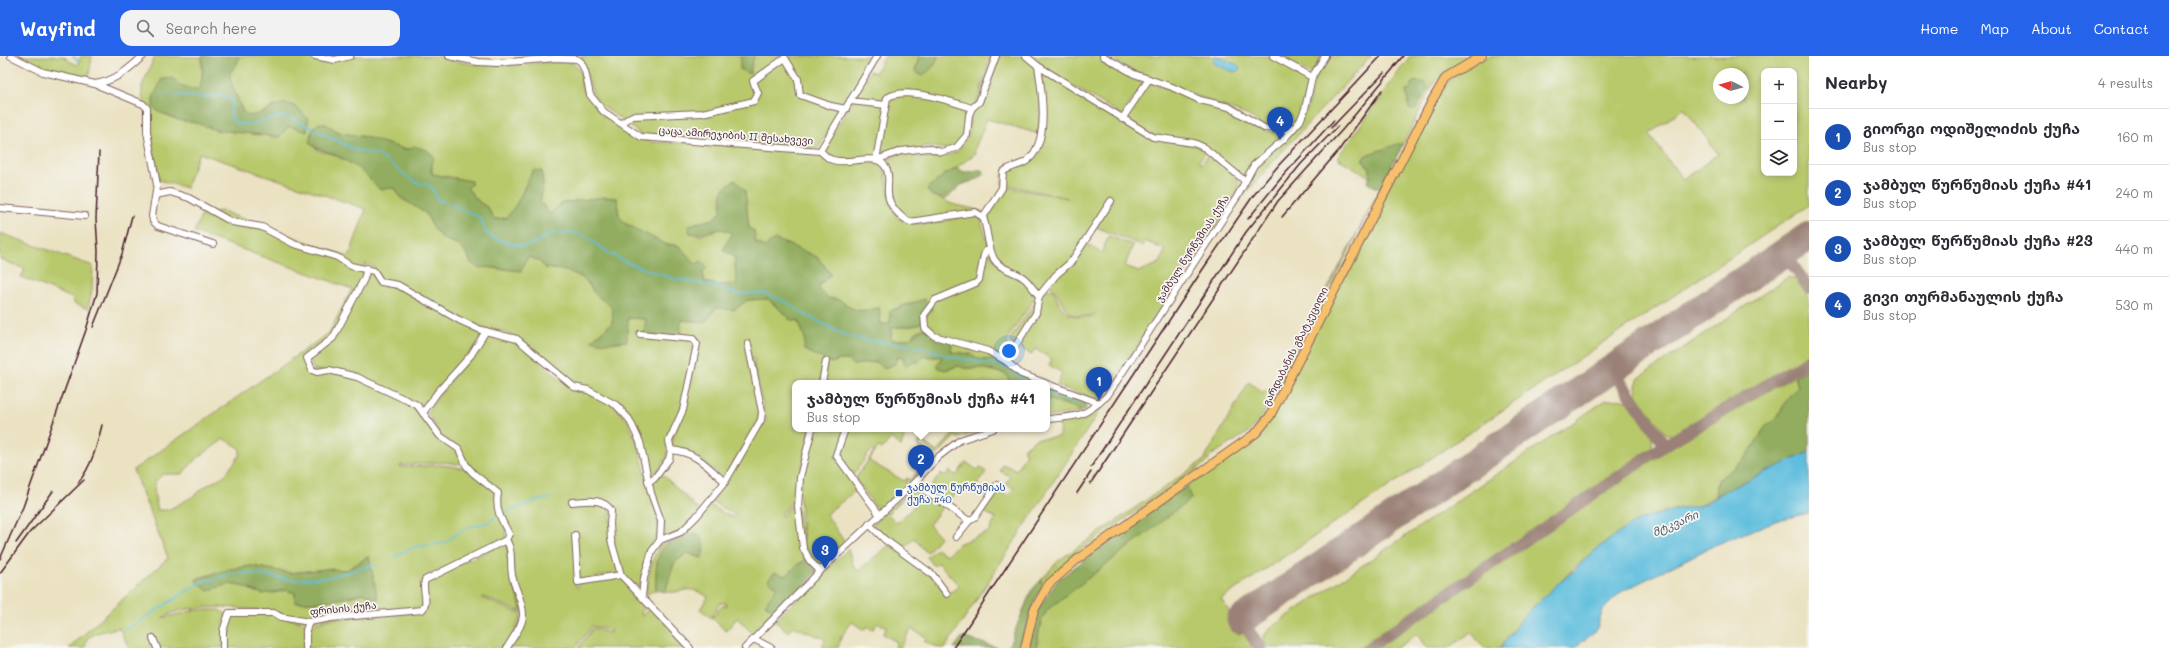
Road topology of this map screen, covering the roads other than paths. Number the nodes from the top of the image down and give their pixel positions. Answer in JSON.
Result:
{"nodes":[{"id":1,"x":11,"y":56,"type":"edge"},
{"id":2,"x":143,"y":56,"type":"edge"},
{"id":3,"x":315,"y":56,"type":"edge"},
{"id":4,"x":350,"y":56,"type":"edge"},
{"id":5,"x":449,"y":56,"type":"edge"},
{"id":6,"x":877,"y":56,"type":"edge"},
{"id":7,"x":996,"y":56,"type":"edge"},
{"id":8,"x":1026,"y":56,"type":"edge"},
{"id":9,"x":1103,"y":56,"type":"edge"},
{"id":10,"x":1273,"y":56,"type":"edge"},
{"id":11,"x":1325,"y":56,"type":"edge"},
{"id":12,"x":1482,"y":56,"type":"edge"},
{"id":13,"x":1038,"y":66,"type":"junction"},
{"id":14,"x":1312,"y":76,"type":"junction"},
{"id":15,"x":1149,"y":79,"type":"junction"},
{"id":16,"x":95,"y":84,"type":"junction"},
{"id":17,"x":850,"y":101,"type":"junction"},
{"id":18,"x":886,"y":105,"type":"junction"},
{"id":19,"x":972,"y":108,"type":"junction"},
{"id":20,"x":846,"y":109,"type":"junction"},
{"id":21,"x":1122,"y":118,"type":"junction"},
{"id":22,"x":622,"y":123,"type":"junction"},
{"id":23,"x":1291,"y":130,"type":"junction"},
{"id":24,"x":820,"y":151,"type":"junction"},
{"id":25,"x":876,"y":160,"type":"junction"},
{"id":26,"x":1245,"y":181,"type":"junction"},
{"id":27,"x":156,"y":195,"type":"junction"},
{"id":28,"x":1111,"y":201,"type":"dead end"},
{"id":29,"x":0,"y":208,"type":"edge"},
{"id":30,"x":85,"y":216,"type":"dead end"},
{"id":31,"x":983,"y":217,"type":"junction"},
{"id":32,"x":213,"y":244,"type":"dead end"},
{"id":33,"x":990,"y":250,"type":"junction"},
{"id":34,"x":367,"y":268,"type":"junction"},
{"id":35,"x":1039,"y":296,"type":"junction"},
{"id":36,"x":486,"y":331,"type":"junction"},
{"id":37,"x":640,"y":334,"type":"dead end"},
{"id":38,"x":748,"y":344,"type":"dead end"},
{"id":39,"x":826,"y":361,"type":"dead end"},
{"id":40,"x":1006,"y":361,"type":"junction"},
{"id":41,"x":823,"y":380,"type":"edge"},
{"id":42,"x":1038,"y":380,"type":"edge"},
{"id":43,"x":1050,"y":384,"type":"edge"},
{"id":44,"x":1081,"y":396,"type":"junction"},
{"id":45,"x":1099,"y":403,"type":"junction"},
{"id":46,"x":1087,"y":412,"type":"junction"},
{"id":47,"x":423,"y":413,"type":"junction"},
{"id":48,"x":1050,"y":419,"type":"edge"},
{"id":49,"x":811,"y":432,"type":"edge"},
{"id":50,"x":845,"y":432,"type":"edge"},
{"id":51,"x":985,"y":432,"type":"edge"},
{"id":52,"x":671,"y":450,"type":"junction"},
{"id":53,"x":648,"y":481,"type":"junction"},
{"id":54,"x":725,"y":482,"type":"junction"},
{"id":55,"x":914,"y":483,"type":"junction"},
{"id":56,"x":997,"y":485,"type":"dead end"},
{"id":57,"x":572,"y":502,"type":"dead end"},
{"id":58,"x":879,"y":514,"type":"junction"},
{"id":59,"x":969,"y":521,"type":"junction"},
{"id":60,"x":869,"y":524,"type":"junction"},
{"id":61,"x":575,"y":535,"type":"dead end"},
{"id":62,"x":956,"y":537,"type":"dead end"},
{"id":63,"x":506,"y":540,"type":"junction"},
{"id":64,"x":660,"y":540,"type":"junction"},
{"id":65,"x":820,"y":571,"type":"junction"},
{"id":66,"x":621,"y":575,"type":"junction"},
{"id":67,"x":947,"y":594,"type":"dead end"},
{"id":68,"x":642,"y":596,"type":"junction"},
{"id":69,"x":309,"y":622,"type":"junction"},
{"id":70,"x":153,"y":638,"type":"dead end"},
{"id":71,"x":754,"y":639,"type":"junction"},
{"id":72,"x":157,"y":648,"type":"edge"},
{"id":73,"x":223,"y":648,"type":"edge"},
{"id":74,"x":306,"y":648,"type":"edge"},
{"id":75,"x":507,"y":648,"type":"edge"},
{"id":76,"x":690,"y":648,"type":"edge"},
{"id":77,"x":745,"y":648,"type":"edge"},
{"id":78,"x":771,"y":648,"type":"edge"},
{"id":79,"x":1025,"y":648,"type":"edge"}],
"edges":[{"from":1,"to":16,"type":"street"},
{"from":2,"to":16,"type":"street"},
{"from":3,"to":4,"type":"street"},
{"from":5,"to":22,"type":"street","name":"ცაცა ამირეჯიბის II შესახვევი"},
{"from":6,"to":17,"type":"street","name":"ცაცა ამირეჯიბის II შესახვევი"},
{"from":7,"to":19,"type":"street"},
{"from":8,"to":13,"type":"street"},
{"from":9,"to":15,"type":"street"},
{"from":10,"to":14,"type":"street"},
{"from":11,"to":14,"type":"street","name":"ჯამბულ წურწუმიას ქუჩა"},
{"from":12,"to":79,"type":"main road","name":"გარდაბანის გზატკეცილი"},
{"from":13,"to":21,"type":"street"},
{"from":13,"to":31,"type":"street"},
{"from":14,"to":23,"type":"street","name":"ჯამბულ წურწუმიას ქუჩა"},
{"from":15,"to":21,"type":"street"},
{"from":15,"to":23,"type":"street"},
{"from":16,"to":27,"type":"street"},
{"from":17,"to":18,"type":"street"},
{"from":17,"to":20,"type":"street","name":"ცაცა ამირეჯიბის II შესახვევი"},
{"from":18,"to":19,"type":"street"},
{"from":18,"to":25,"type":"street"},
{"from":19,"to":25,"type":"street"},
{"from":20,"to":22,"type":"street"},
{"from":20,"to":24,"type":"street","name":"ცაცა ამირეჯიბის II შესახვევი"},
{"from":21,"to":26,"type":"street"},
{"from":22,"to":24,"type":"street","name":"ცაცა ამირეჯიბის II შესახვევი"},
{"from":23,"to":26,"type":"street","name":"ჯამბულ წურწუმიას ქუჩა"},
{"from":24,"to":25,"type":"street"},
{"from":25,"to":31,"type":"street"},
{"from":26,"to":45,"type":"street","name":"ჯამბულ წურწუმიას ქუჩა"},
{"from":27,"to":32,"type":"street"},
{"from":27,"to":34,"type":"street"},
{"from":28,"to":35,"type":"street"},
{"from":29,"to":30,"type":"street"},
{"from":31,"to":33,"type":"street"},
{"from":33,"to":35,"type":"street"},
{"from":33,"to":40,"type":"street"},
{"from":34,"to":36,"type":"street"},
{"from":34,"to":47,"type":"street"},
{"from":35,"to":40,"type":"street"},
{"from":36,"to":47,"type":"street"},
{"from":36,"to":53,"type":"street"},
{"from":37,"to":52,"type":"street"},
{"from":38,"to":54,"type":"street"},
{"from":39,"to":41,"type":"street"},
{"from":40,"to":42,"type":"street"},
{"from":43,"to":44,"type":"street"},
{"from":44,"to":45,"type":"street"},
{"from":44,"to":46,"type":"street"},
{"from":45,"to":46,"type":"street","name":"ჯამბულ წურწუმიას ქუჩა"},
{"from":46,"to":48,"type":"street","name":"ჯამბულ წურწუმიას ქუჩა"},
{"from":47,"to":63,"type":"street"},
{"from":49,"to":65,"type":"street"},
{"from":50,"to":58,"type":"street"},
{"from":51,"to":55,"type":"street"},
{"from":52,"to":53,"type":"street"},
{"from":52,"to":54,"type":"street"},
{"from":53,"to":64,"type":"street"},
{"from":54,"to":64,"type":"street"},
{"from":55,"to":58,"type":"street"},
{"from":55,"to":59,"type":"street"},
{"from":56,"to":59,"type":"street"},
{"from":57,"to":66,"type":"street"},
{"from":58,"to":60,"type":"street"},
{"from":59,"to":62,"type":"street"},
{"from":60,"to":65,"type":"street"},
{"from":60,"to":67,"type":"street"},
{"from":61,"to":66,"type":"street"},
{"from":63,"to":69,"type":"street","name":"ფრისის ქუჩა"},
{"from":63,"to":75,"type":"street"},
{"from":64,"to":68,"type":"street"},
{"from":65,"to":71,"type":"street"},
{"from":66,"to":68,"type":"street"},
{"from":68,"to":76,"type":"street"},
{"from":69,"to":73,"type":"street","name":"ფრისის ქუჩა"},
{"from":69,"to":74,"type":"street"},
{"from":70,"to":72,"type":"street"},
{"from":71,"to":77,"type":"street"},
{"from":71,"to":78,"type":"street"}]}
